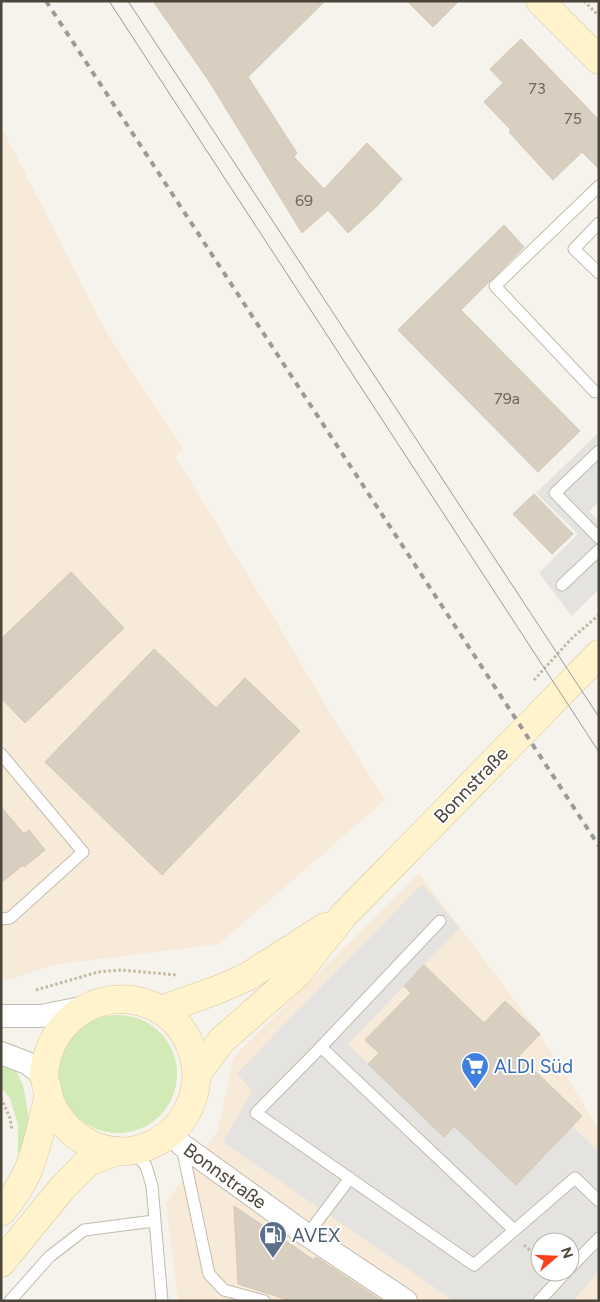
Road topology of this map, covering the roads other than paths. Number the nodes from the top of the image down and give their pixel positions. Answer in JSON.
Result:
{"nodes":[{"id":1,"x":540,"y":1,"type":"edge"},
{"id":2,"x":599,"y":60,"type":"edge"},
{"id":3,"x":599,"y":186,"type":"edge"},
{"id":4,"x":599,"y":224,"type":"edge"},
{"id":5,"x":599,"y":273,"type":"edge"},
{"id":6,"x":596,"y":392,"type":"dead end"},
{"id":7,"x":599,"y":451,"type":"edge"},
{"id":8,"x":599,"y":538,"type":"edge"},
{"id":9,"x":599,"y":550,"type":"edge"},
{"id":10,"x":562,"y":586,"type":"dead end"},
{"id":11,"x":599,"y":654,"type":"edge"},
{"id":12,"x":1,"y":754,"type":"edge"},
{"id":13,"x":343,"y":916,"type":"junction"},
{"id":14,"x":1,"y":919,"type":"edge"},
{"id":15,"x":440,"y":921,"type":"dead end"},
{"id":16,"x":86,"y":1007,"type":"junction"},
{"id":17,"x":160,"y":1010,"type":"junction"},
{"id":18,"x":1,"y":1016,"type":"edge"},
{"id":19,"x":321,"y":1047,"type":"junction"},
{"id":20,"x":1,"y":1053,"type":"edge"},
{"id":21,"x":197,"y":1074,"type":"junction"},
{"id":22,"x":46,"y":1085,"type":"junction"},
{"id":23,"x":176,"y":1139,"type":"junction"},
{"id":24,"x":125,"y":1151,"type":"junction"},
{"id":25,"x":350,"y":1178,"type":"junction"},
{"id":26,"x":599,"y":1201,"type":"edge"},
{"id":27,"x":1,"y":1212,"type":"edge"},
{"id":28,"x":154,"y":1221,"type":"junction"},
{"id":29,"x":514,"y":1230,"type":"junction"},
{"id":30,"x":307,"y":1235,"type":"junction"},
{"id":31,"x":599,"y":1238,"type":"edge"},
{"id":32,"x":580,"y":1258,"type":"edge"},
{"id":33,"x":1,"y":1263,"type":"edge"},
{"id":34,"x":556,"y":1282,"type":"edge"},
{"id":35,"x":10,"y":1301,"type":"edge"},
{"id":36,"x":162,"y":1301,"type":"edge"},
{"id":37,"x":264,"y":1301,"type":"edge"},
{"id":38,"x":406,"y":1301,"type":"edge"},
{"id":39,"x":538,"y":1301,"type":"edge"}],
"edges":[{"from":1,"to":2,"type":"main road"},
{"from":3,"to":6,"type":"lane"},
{"from":4,"to":5,"type":"lane"},
{"from":7,"to":8,"type":"lane"},
{"from":9,"to":10,"type":"lane"},
{"from":11,"to":13,"type":"main road","name":"Bonnstraße"},
{"from":12,"to":14,"type":"lane"},
{"from":13,"to":17,"type":"main road","name":"Bonnstraße"},
{"from":13,"to":21,"type":"main road","name":"Bonnstraße"},
{"from":15,"to":19,"type":"lane"},
{"from":16,"to":17,"type":"main road"},
{"from":16,"to":18,"type":"street"},
{"from":16,"to":22,"type":"main road"},
{"from":17,"to":21,"type":"main road"},
{"from":19,"to":25,"type":"lane"},
{"from":19,"to":29,"type":"lane"},
{"from":20,"to":22,"type":"street"},
{"from":21,"to":23,"type":"main road"},
{"from":22,"to":24,"type":"main road"},
{"from":22,"to":27,"type":"main road"},
{"from":23,"to":24,"type":"main road"},
{"from":23,"to":30,"type":"street","name":"Bonnstraße"},
{"from":23,"to":37,"type":"lane"},
{"from":24,"to":28,"type":"lane"},
{"from":24,"to":33,"type":"main road"},
{"from":25,"to":29,"type":"lane"},
{"from":25,"to":30,"type":"lane"},
{"from":26,"to":29,"type":"lane"},
{"from":28,"to":35,"type":"lane"},
{"from":28,"to":36,"type":"lane"},
{"from":30,"to":38,"type":"street","name":"Bonnstraße"},
{"from":31,"to":32,"type":"lane"},
{"from":34,"to":39,"type":"lane"}]}
